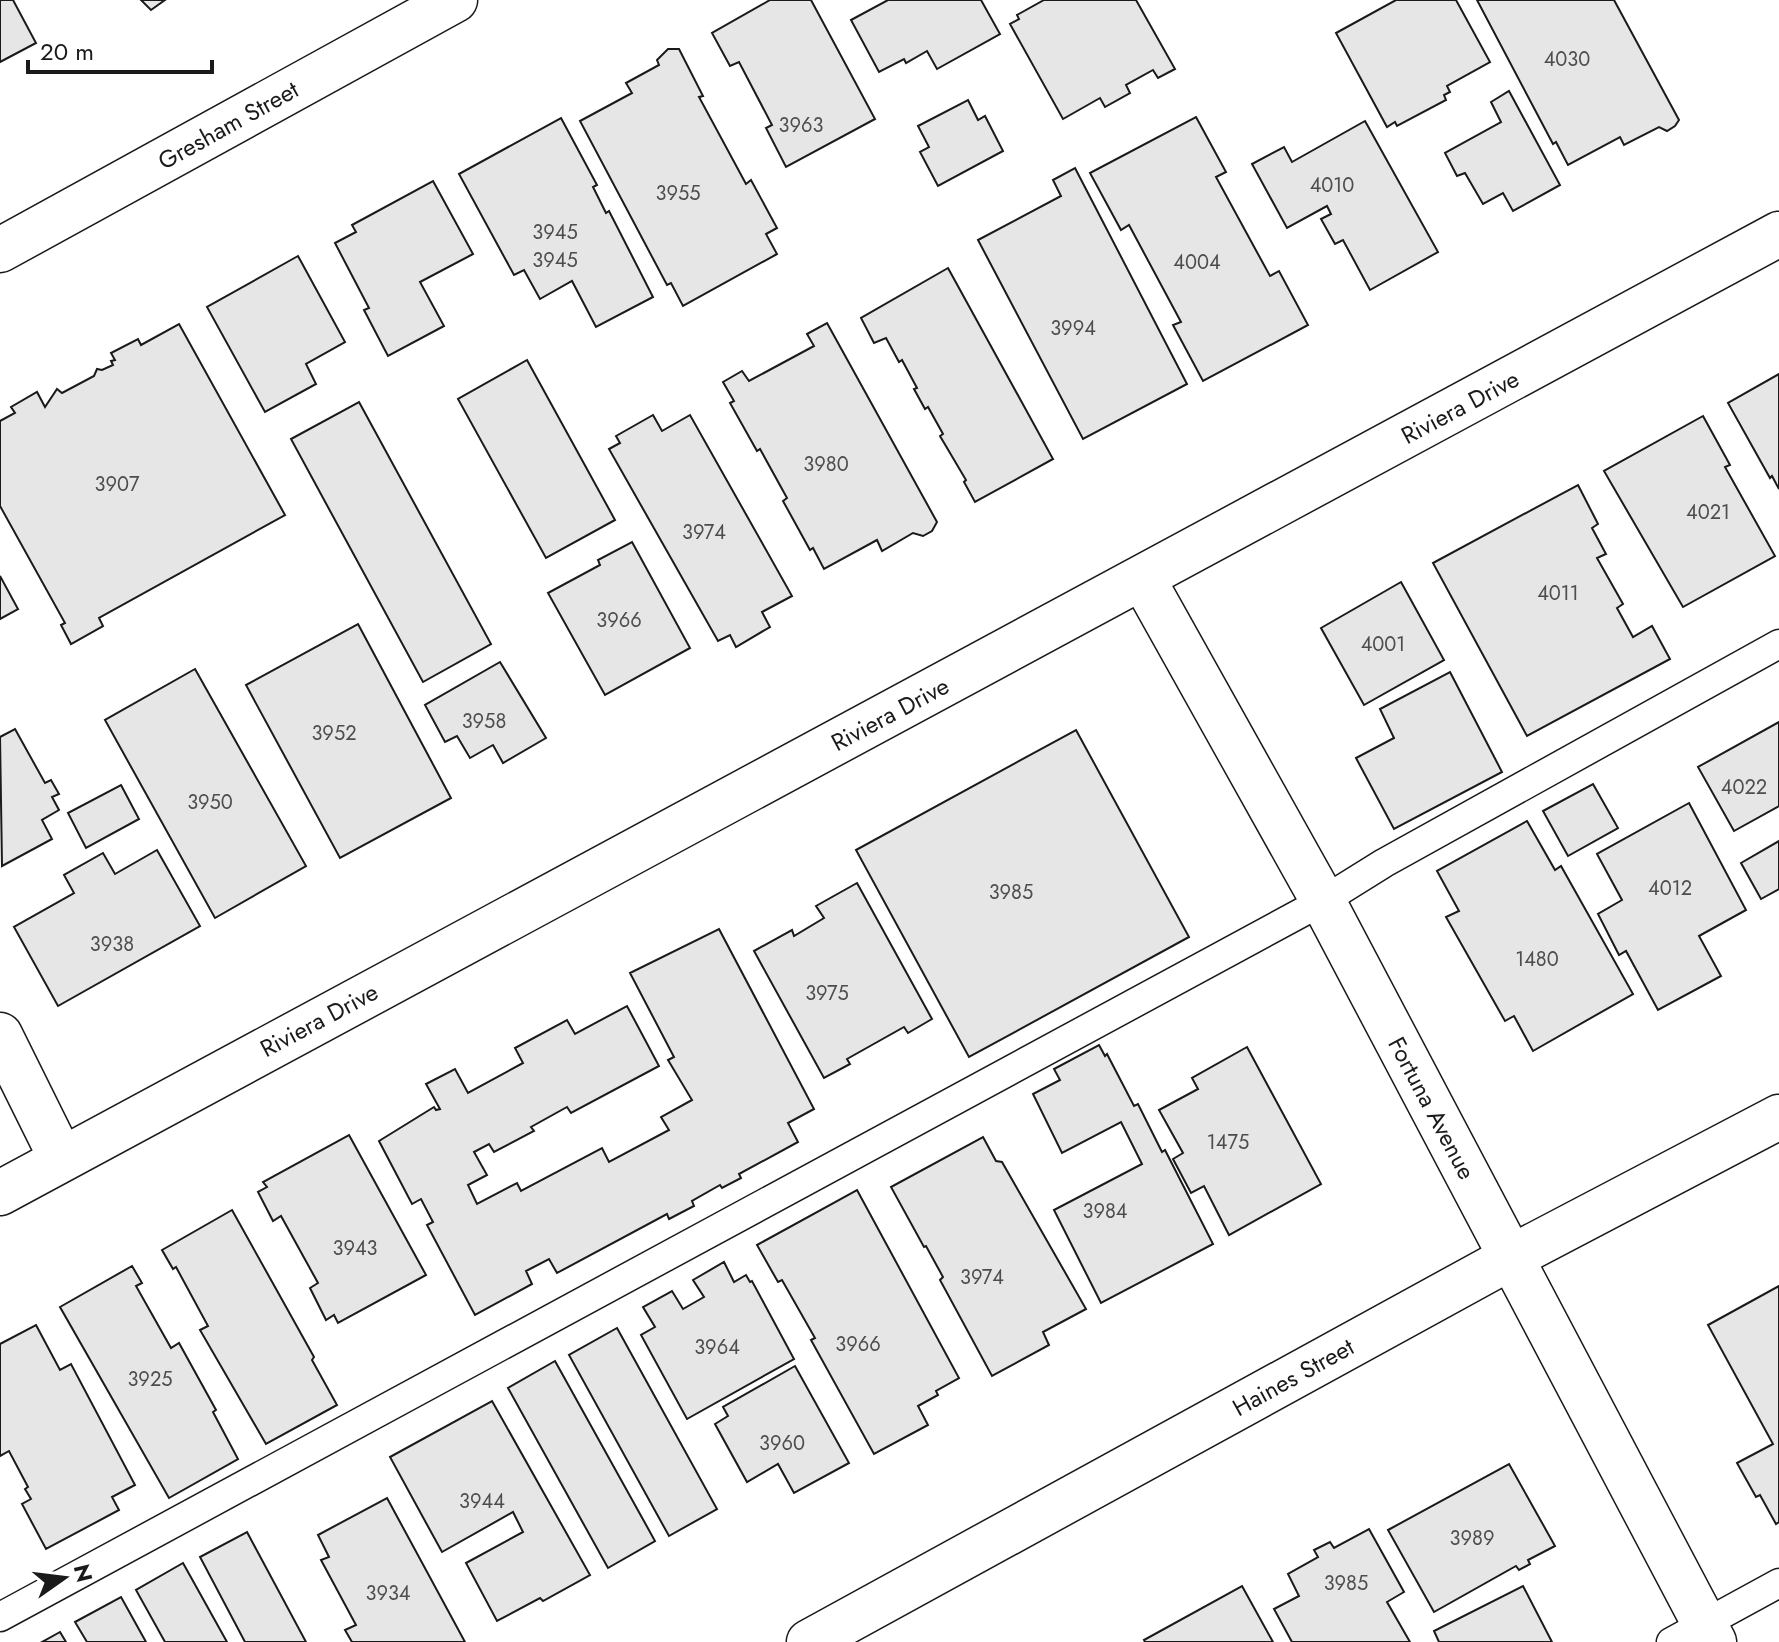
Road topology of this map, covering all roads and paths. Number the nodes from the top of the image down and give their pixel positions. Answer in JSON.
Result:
{"nodes":[{"id":1,"x":455,"y":0,"type":"edge"},
{"id":2,"x":1779,"y":234,"type":"edge"},
{"id":3,"x":0,"y":250,"type":"edge"},
{"id":4,"x":1143,"y":579,"type":"junction"},
{"id":5,"x":1779,"y":644,"type":"edge"},
{"id":6,"x":1323,"y":901,"type":"junction"},
{"id":7,"x":0,"y":1035,"type":"edge"},
{"id":8,"x":1779,"y":1117,"type":"edge"},
{"id":9,"x":61,"y":1158,"type":"junction"},
{"id":10,"x":0,"y":1193,"type":"edge"},
{"id":11,"x":1510,"y":1258,"type":"junction"},
{"id":12,"x":1779,"y":1583,"type":"edge"},
{"id":13,"x":0,"y":1617,"type":"edge"},
{"id":14,"x":1696,"y":1636,"type":"edge"},
{"id":15,"x":809,"y":1642,"type":"edge"}],
"edges":[{"from":1,"to":3,"type":"street","name":"Gresham Street"},
{"from":2,"to":4,"type":"street","name":"Riviera Drive"},
{"from":4,"to":6,"type":"street","name":"Fortuna Avenue"},
{"from":4,"to":9,"type":"street","name":"Riviera Drive"},
{"from":5,"to":6,"type":"lane"},
{"from":6,"to":11,"type":"street","name":"Fortuna Avenue"},
{"from":6,"to":13,"type":"lane"},
{"from":7,"to":9,"type":"street"},
{"from":8,"to":11,"type":"street","name":"Haines Street"},
{"from":9,"to":10,"type":"street","name":"Riviera Drive"},
{"from":11,"to":14,"type":"street","name":"Fortuna Avenue"},
{"from":11,"to":15,"type":"street","name":"Haines Street"},
{"from":12,"to":14,"type":"lane"}]}
